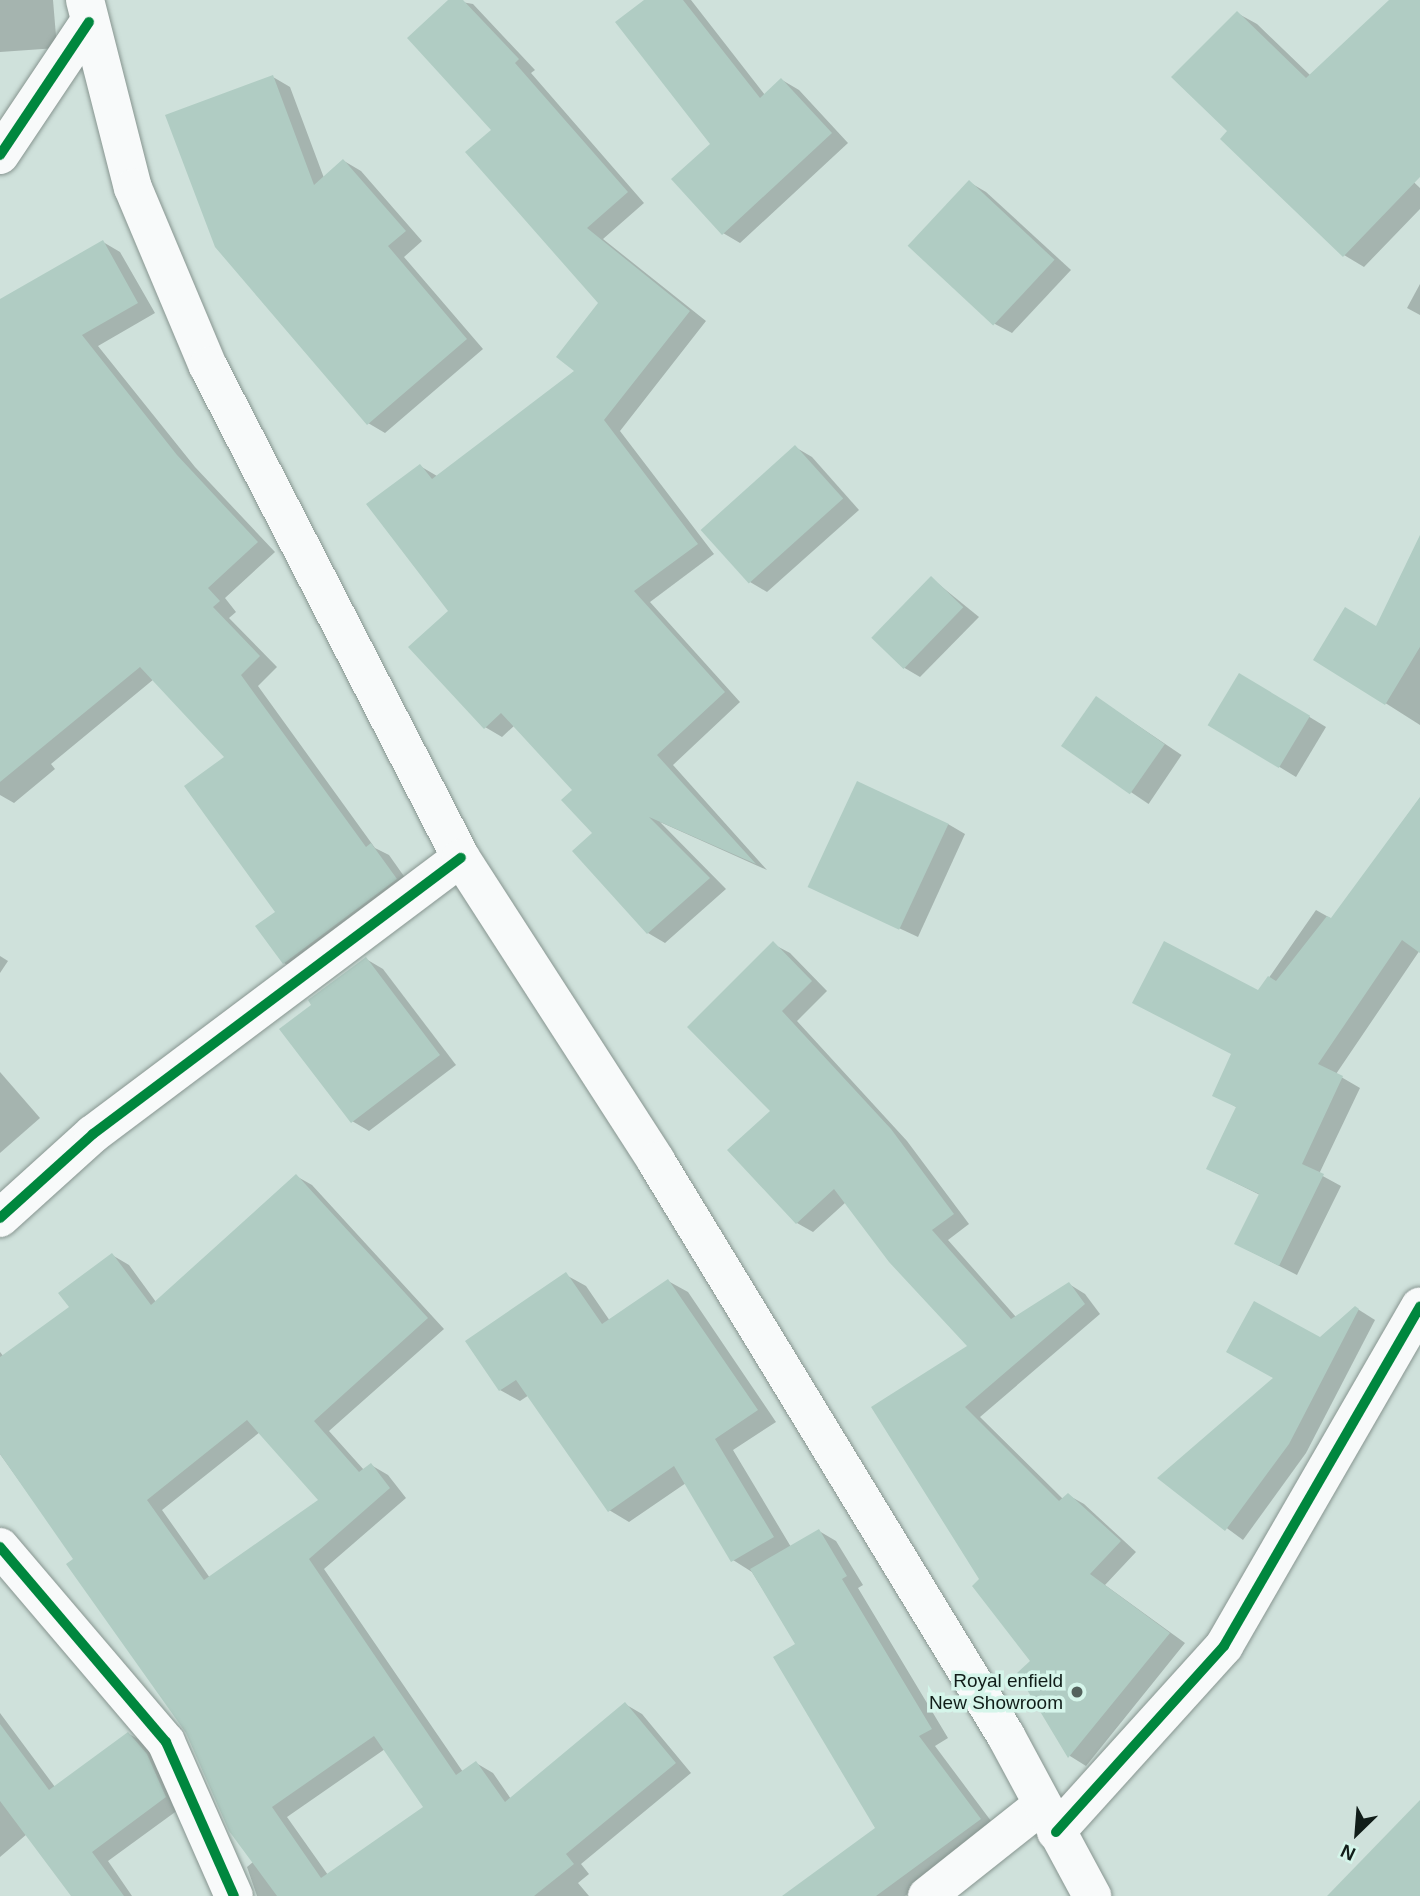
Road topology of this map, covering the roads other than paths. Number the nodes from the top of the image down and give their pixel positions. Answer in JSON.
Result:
{"nodes":[{"id":1,"x":87,"y":11,"type":"edge"},
{"id":2,"x":0,"y":155,"type":"edge"},
{"id":3,"x":461,"y":858,"type":"junction"},
{"id":4,"x":0,"y":1218,"type":"edge"},
{"id":5,"x":1420,"y":1306,"type":"edge"},
{"id":6,"x":0,"y":1547,"type":"edge"},
{"id":7,"x":1049,"y":1819,"type":"junction"},
{"id":8,"x":234,"y":1896,"type":"edge"},
{"id":9,"x":927,"y":1896,"type":"edge"},
{"id":10,"x":1092,"y":1896,"type":"edge"}],
"edges":[{"from":1,"to":2,"type":"main road"},
{"from":1,"to":3,"type":"main road"},
{"from":3,"to":4,"type":"main road"},
{"from":3,"to":7,"type":"main road"},
{"from":5,"to":7,"type":"main road"},
{"from":6,"to":8,"type":"main road"},
{"from":7,"to":9,"type":"main road"},
{"from":7,"to":10,"type":"main road"}]}
